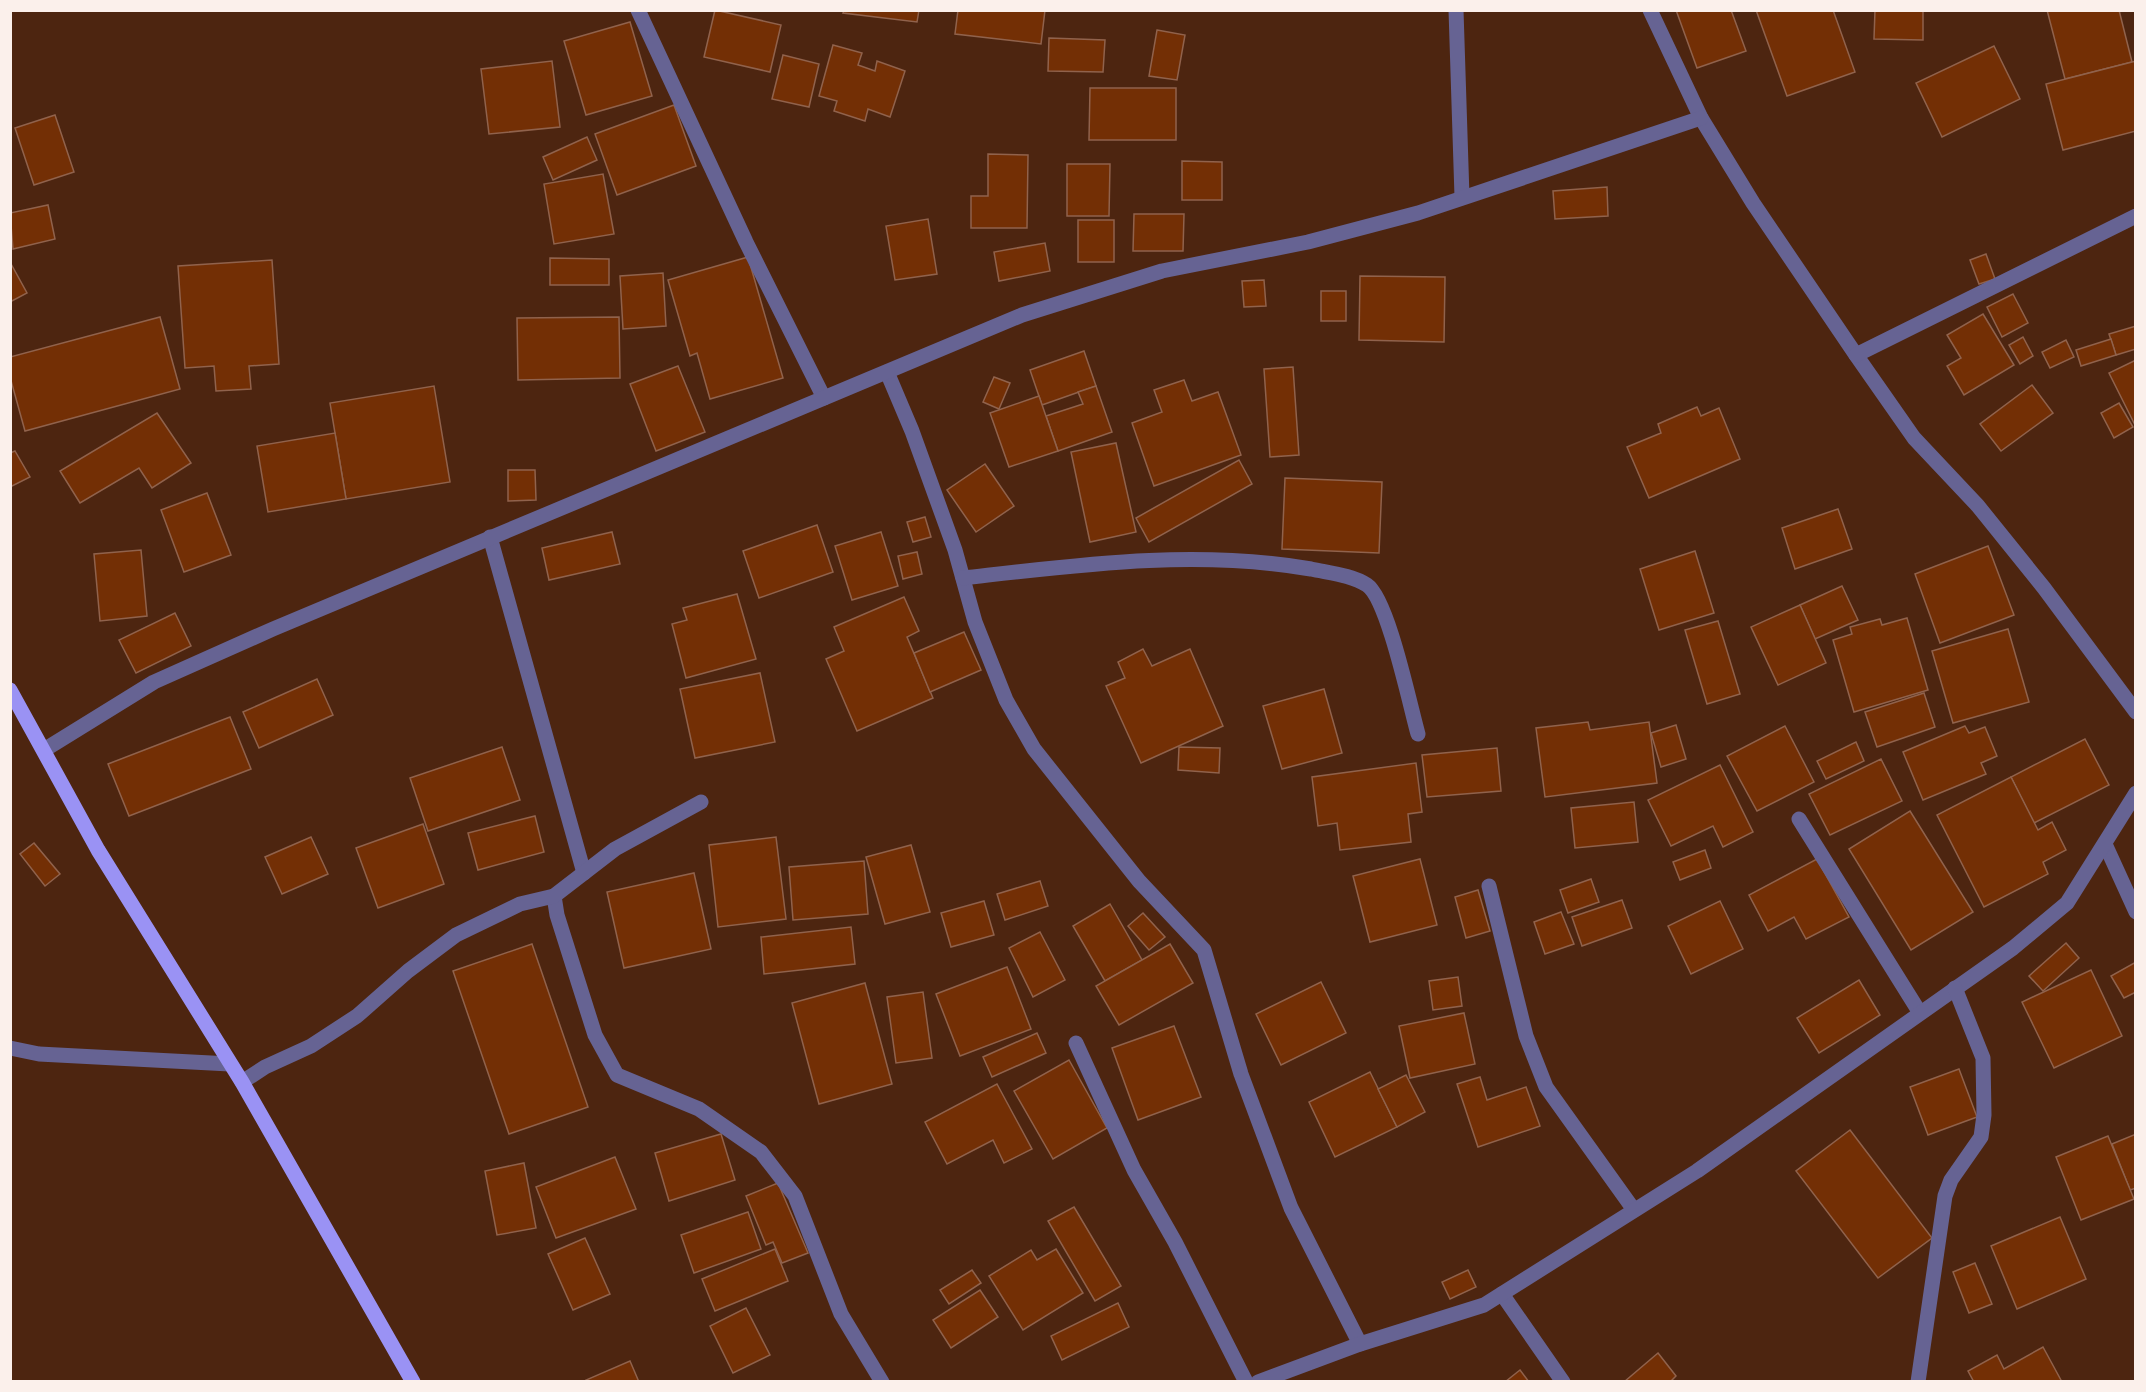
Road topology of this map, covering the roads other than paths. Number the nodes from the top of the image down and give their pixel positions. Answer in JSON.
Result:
{"nodes":[{"id":1,"x":638,"y":10,"type":"edge"},
{"id":2,"x":1456,"y":10,"type":"edge"},
{"id":3,"x":1650,"y":10,"type":"edge"},
{"id":4,"x":1701,"y":118,"type":"junction"},
{"id":5,"x":1462,"y":197,"type":"junction"},
{"id":6,"x":2136,"y":216,"type":"edge"},
{"id":7,"x":1856,"y":355,"type":"junction"},
{"id":8,"x":887,"y":372,"type":"junction"},
{"id":9,"x":824,"y":398,"type":"junction"},
{"id":10,"x":490,"y":537,"type":"junction"},
{"id":11,"x":963,"y":578,"type":"junction"},
{"id":12,"x":10,"y":690,"type":"edge"},
{"id":13,"x":2136,"y":712,"type":"edge"},
{"id":14,"x":1418,"y":734,"type":"dead end"},
{"id":15,"x":44,"y":750,"type":"junction"},
{"id":16,"x":2136,"y":793,"type":"edge"},
{"id":17,"x":701,"y":802,"type":"dead end"},
{"id":18,"x":1799,"y":819,"type":"dead end"},
{"id":19,"x":2105,"y":844,"type":"junction"},
{"id":20,"x":584,"y":873,"type":"junction"},
{"id":21,"x":1489,"y":886,"type":"dead end"},
{"id":22,"x":554,"y":896,"type":"junction"},
{"id":23,"x":2136,"y":912,"type":"edge"},
{"id":24,"x":1955,"y":988,"type":"junction"},
{"id":25,"x":1920,"y":1013,"type":"junction"},
{"id":26,"x":1077,"y":1043,"type":"dead end"},
{"id":27,"x":10,"y":1048,"type":"edge"},
{"id":28,"x":230,"y":1064,"type":"junction"},
{"id":29,"x":242,"y":1083,"type":"junction"},
{"id":30,"x":1634,"y":1210,"type":"junction"},
{"id":31,"x":1502,"y":1294,"type":"junction"},
{"id":32,"x":1360,"y":1344,"type":"junction"},
{"id":33,"x":413,"y":1382,"type":"edge"},
{"id":34,"x":882,"y":1382,"type":"edge"},
{"id":35,"x":1246,"y":1382,"type":"edge"},
{"id":36,"x":1258,"y":1382,"type":"edge"},
{"id":37,"x":1563,"y":1382,"type":"edge"},
{"id":38,"x":1918,"y":1382,"type":"edge"}],
"edges":[{"from":1,"to":9,"type":"street"},
{"from":2,"to":5,"type":"street"},
{"from":3,"to":4,"type":"street"},
{"from":4,"to":5,"type":"street"},
{"from":4,"to":7,"type":"street"},
{"from":5,"to":8,"type":"street"},
{"from":6,"to":7,"type":"street"},
{"from":7,"to":13,"type":"street"},
{"from":8,"to":9,"type":"street"},
{"from":8,"to":11,"type":"street"},
{"from":9,"to":10,"type":"street"},
{"from":10,"to":15,"type":"street"},
{"from":10,"to":20,"type":"street"},
{"from":11,"to":14,"type":"street"},
{"from":11,"to":32,"type":"street"},
{"from":12,"to":15,"type":"main road"},
{"from":15,"to":28,"type":"main road"},
{"from":16,"to":19,"type":"street"},
{"from":17,"to":20,"type":"street"},
{"from":18,"to":25,"type":"street"},
{"from":19,"to":23,"type":"street"},
{"from":19,"to":24,"type":"street"},
{"from":20,"to":22,"type":"street"},
{"from":21,"to":30,"type":"street"},
{"from":22,"to":29,"type":"street"},
{"from":22,"to":34,"type":"street"},
{"from":24,"to":25,"type":"street"},
{"from":24,"to":38,"type":"street"},
{"from":25,"to":30,"type":"street"},
{"from":26,"to":35,"type":"street"},
{"from":27,"to":28,"type":"street"},
{"from":28,"to":29,"type":"main road"},
{"from":29,"to":33,"type":"main road"},
{"from":30,"to":31,"type":"street"},
{"from":31,"to":32,"type":"street"},
{"from":31,"to":37,"type":"street"},
{"from":32,"to":36,"type":"street"}]}
